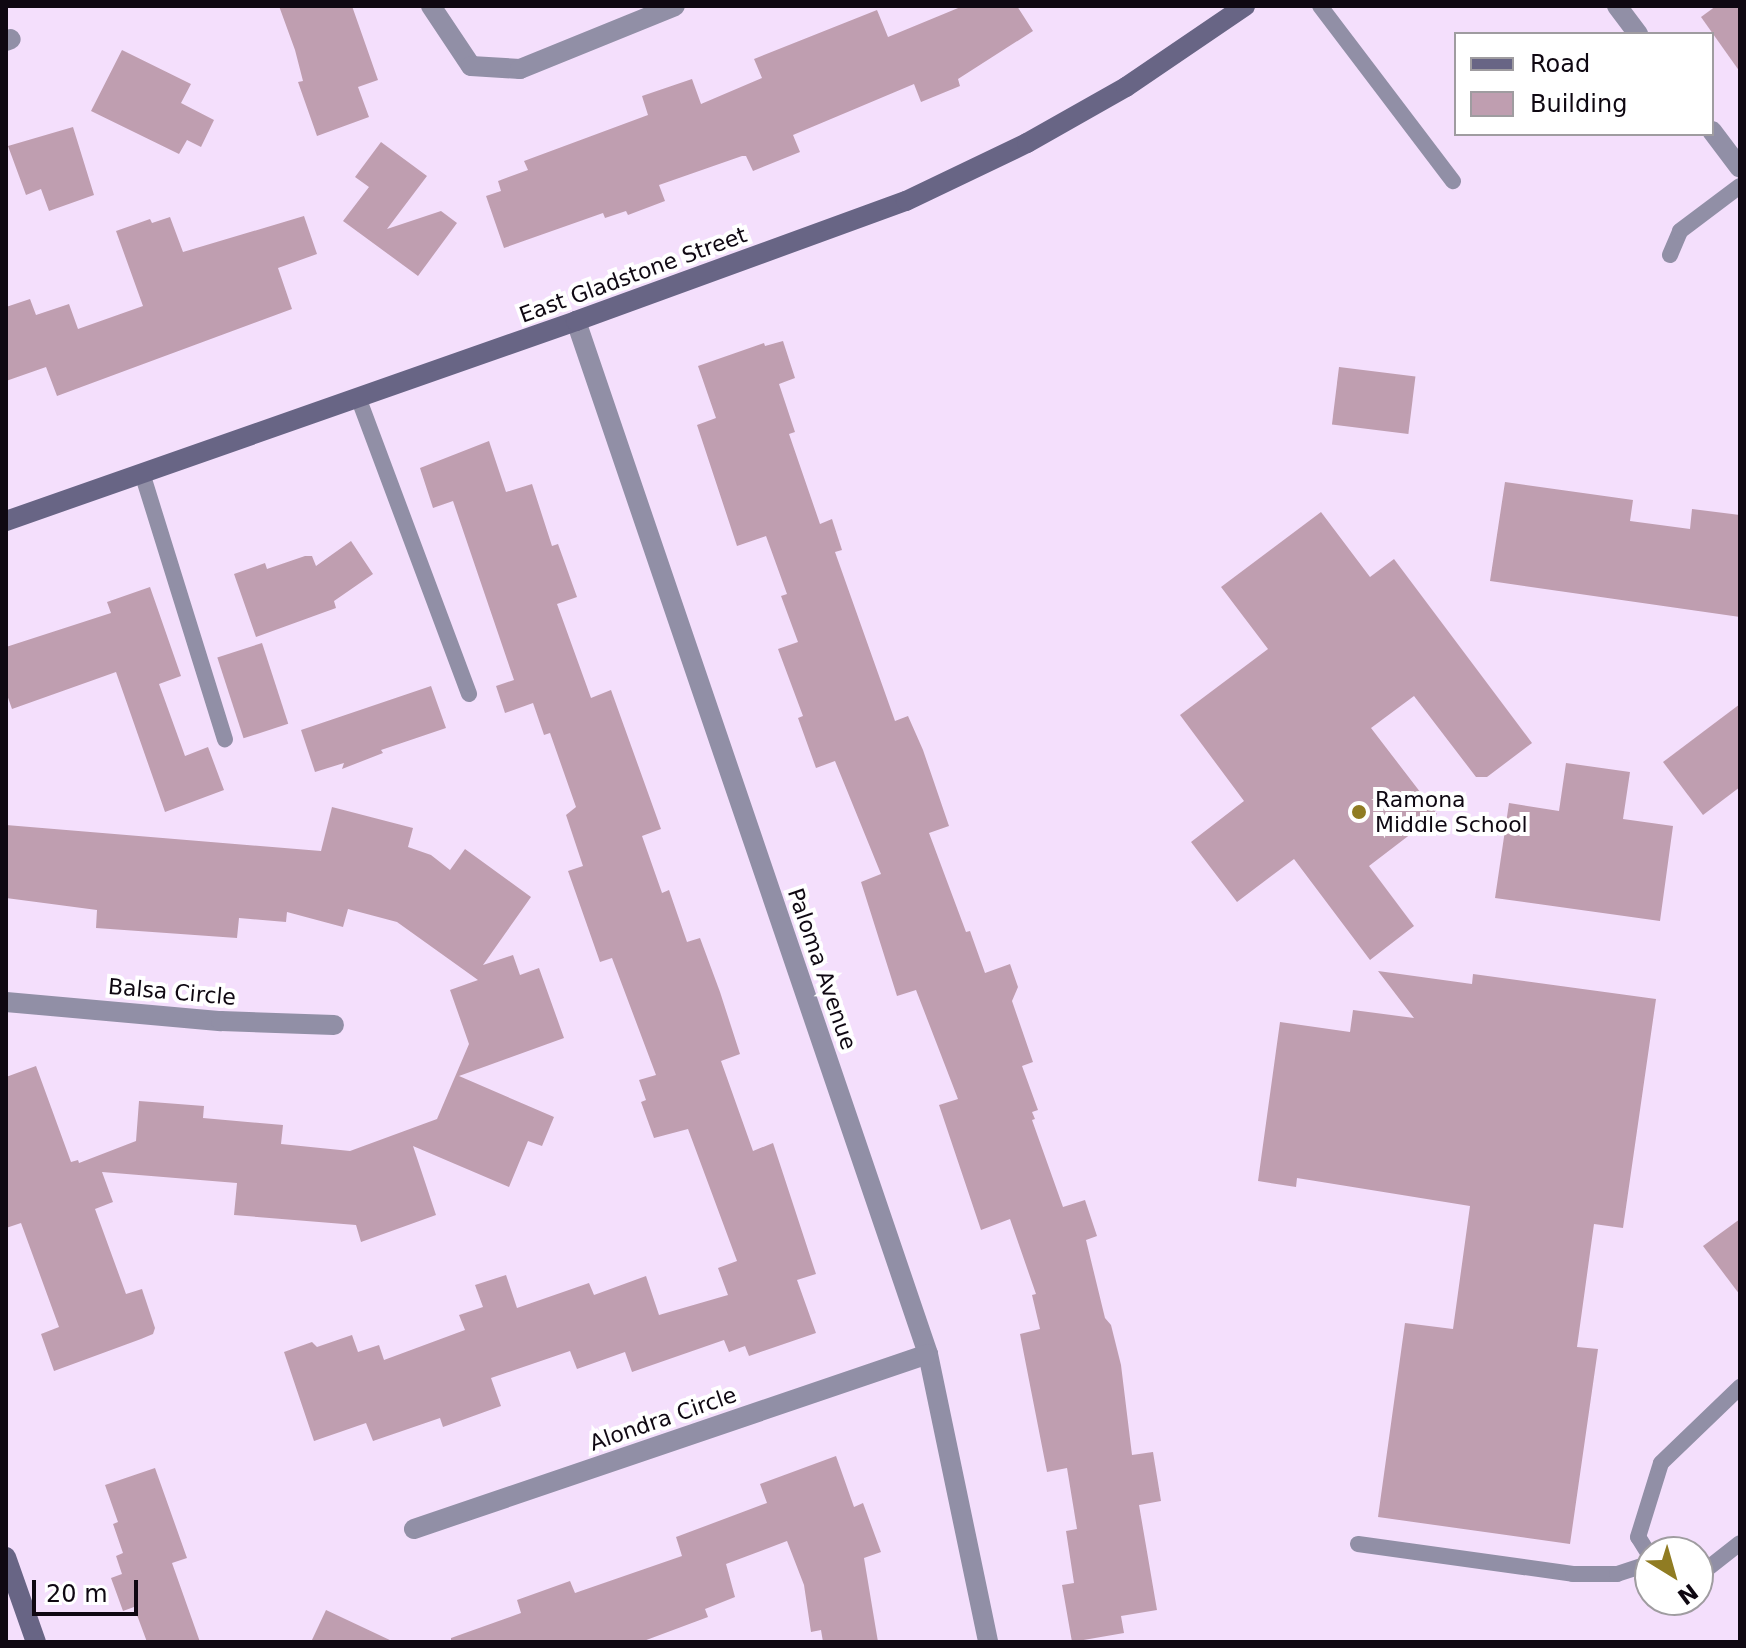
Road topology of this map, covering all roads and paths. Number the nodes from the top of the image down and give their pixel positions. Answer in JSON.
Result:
{"nodes":[{"id":1,"x":431,"y":6,"type":"edge"},
{"id":2,"x":675,"y":6,"type":"edge"},
{"id":3,"x":1245,"y":6,"type":"edge"},
{"id":4,"x":1320,"y":6,"type":"edge"},
{"id":5,"x":1617,"y":6,"type":"edge"},
{"id":6,"x":1636,"y":32,"type":"edge"},
{"id":7,"x":1714,"y":134,"type":"edge"},
{"id":8,"x":1740,"y":168,"type":"edge"},
{"id":9,"x":1453,"y":181,"type":"dead end"},
{"id":10,"x":1740,"y":186,"type":"edge"},
{"id":11,"x":1670,"y":255,"type":"dead end"},
{"id":12,"x":576,"y":321,"type":"junction"},
{"id":13,"x":358,"y":397,"type":"junction"},
{"id":14,"x":142,"y":473,"type":"junction"},
{"id":15,"x":6,"y":521,"type":"edge"},
{"id":16,"x":469,"y":694,"type":"dead end"},
{"id":17,"x":225,"y":739,"type":"dead end"},
{"id":18,"x":6,"y":1002,"type":"edge"},
{"id":19,"x":334,"y":1025,"type":"dead end"},
{"id":20,"x":928,"y":1354,"type":"junction"},
{"id":21,"x":1740,"y":1387,"type":"edge"},
{"id":22,"x":414,"y":1529,"type":"dead end"},
{"id":23,"x":1638,"y":1536,"type":"edge"},
{"id":24,"x":1740,"y":1543,"type":"edge"},
{"id":25,"x":1358,"y":1544,"type":"dead end"},
{"id":26,"x":6,"y":1557,"type":"edge"},
{"id":27,"x":1714,"y":1563,"type":"edge"},
{"id":28,"x":1634,"y":1568,"type":"edge"},
{"id":29,"x":36,"y":1642,"type":"edge"},
{"id":30,"x":988,"y":1642,"type":"edge"}],
"edges":[{"from":1,"to":2,"type":"street"},
{"from":3,"to":12,"type":"street","name":"East Gladstone Street"},
{"from":4,"to":9,"type":"lane"},
{"from":5,"to":6,"type":"street"},
{"from":7,"to":8,"type":"street"},
{"from":10,"to":11,"type":"lane"},
{"from":12,"to":13,"type":"street","name":"East Gladstone Street"},
{"from":12,"to":20,"type":"street","name":"Paloma Avenue"},
{"from":13,"to":14,"type":"street","name":"East Gladstone Street"},
{"from":13,"to":16,"type":"lane"},
{"from":14,"to":15,"type":"street","name":"East Gladstone Street"},
{"from":14,"to":17,"type":"lane"},
{"from":18,"to":19,"type":"street","name":"Balsa Circle"},
{"from":20,"to":22,"type":"street","name":"Alondra Circle"},
{"from":20,"to":30,"type":"street","name":"Paloma Avenue"},
{"from":21,"to":23,"type":"lane"},
{"from":24,"to":27,"type":"lane"},
{"from":25,"to":28,"type":"lane"},
{"from":26,"to":29,"type":"street"}]}
